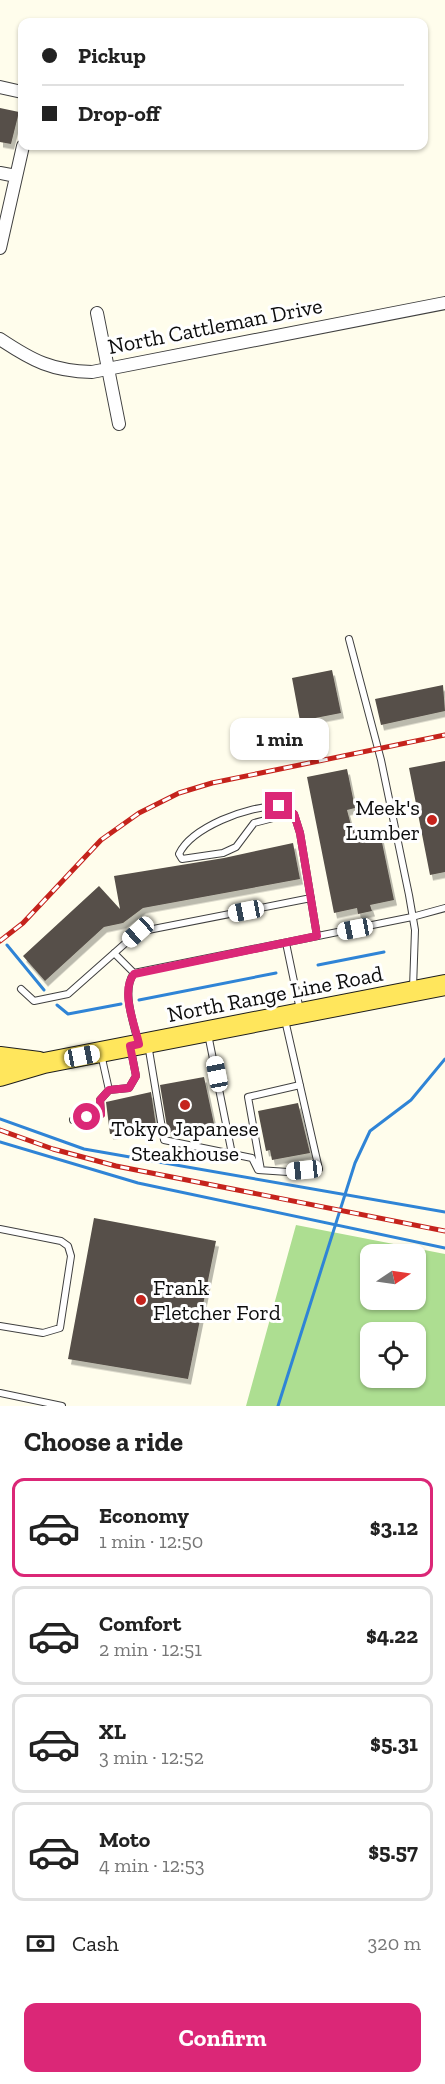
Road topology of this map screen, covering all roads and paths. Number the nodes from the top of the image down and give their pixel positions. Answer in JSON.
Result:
{"nodes":[{"id":1,"x":0,"y":87,"type":"edge"},
{"id":2,"x":18,"y":91,"type":"edge"},
{"id":3,"x":22,"y":150,"type":"edge"},
{"id":4,"x":0,"y":173,"type":"edge"},
{"id":5,"x":16,"y":177,"type":"junction"},
{"id":6,"x":0,"y":248,"type":"edge"},
{"id":7,"x":445,"y":303,"type":"edge"},
{"id":8,"x":97,"y":313,"type":"dead end"},
{"id":9,"x":0,"y":339,"type":"edge"},
{"id":10,"x":108,"y":369,"type":"junction"},
{"id":11,"x":119,"y":424,"type":"dead end"},
{"id":12,"x":349,"y":639,"type":"dead end"},
{"id":13,"x":295,"y":818,"type":"junction"},
{"id":14,"x":311,"y":898,"type":"junction"},
{"id":15,"x":445,"y":908,"type":"edge"},
{"id":16,"x":412,"y":917,"type":"junction"},
{"id":17,"x":317,"y":936,"type":"junction"},
{"id":18,"x":286,"y":943,"type":"junction"},
{"id":19,"x":114,"y":953,"type":"junction"},
{"id":20,"x":134,"y":974,"type":"junction"},
{"id":21,"x":445,"y":985,"type":"edge"},
{"id":22,"x":21,"y":989,"type":"dead end"},
{"id":23,"x":413,"y":991,"type":"junction"},
{"id":24,"x":292,"y":1015,"type":"junction"},
{"id":25,"x":208,"y":1031,"type":"junction"},
{"id":26,"x":139,"y":1044,"type":"junction"},
{"id":27,"x":100,"y":1052,"type":"junction"},
{"id":28,"x":0,"y":1057,"type":"edge"},
{"id":29,"x":44,"y":1063,"type":"junction"},
{"id":30,"x":0,"y":1076,"type":"edge"},
{"id":31,"x":300,"y":1085,"type":"junction"},
{"id":32,"x":109,"y":1090,"type":"junction"},
{"id":33,"x":73,"y":1120,"type":"dead end"},
{"id":34,"x":232,"y":1154,"type":"junction"},
{"id":35,"x":261,"y":1170,"type":"junction"},
{"id":36,"x":0,"y":1229,"type":"edge"},
{"id":37,"x":0,"y":1326,"type":"edge"},
{"id":38,"x":0,"y":1393,"type":"edge"},
{"id":39,"x":62,"y":1406,"type":"edge"}],
"edges":[{"from":1,"to":2,"type":"street"},
{"from":3,"to":5,"type":"street"},
{"from":4,"to":5,"type":"street"},
{"from":5,"to":6,"type":"street"},
{"from":7,"to":10,"type":"street","name":"North Cattleman Drive"},
{"from":8,"to":10,"type":"street"},
{"from":9,"to":10,"type":"street","name":"North Cattleman Drive"},
{"from":10,"to":11,"type":"street"},
{"from":12,"to":16,"type":"lane"},
{"from":13,"to":13,"type":"lane"},
{"from":13,"to":14,"type":"lane"},
{"from":14,"to":17,"type":"lane"},
{"from":14,"to":19,"type":"lane"},
{"from":15,"to":16,"type":"lane"},
{"from":16,"to":17,"type":"lane"},
{"from":16,"to":23,"type":"lane"},
{"from":17,"to":18,"type":"lane"},
{"from":18,"to":20,"type":"lane"},
{"from":18,"to":24,"type":"lane"},
{"from":19,"to":20,"type":"lane"},
{"from":19,"to":22,"type":"lane"},
{"from":20,"to":26,"type":"lane"},
{"from":21,"to":23,"type":"main road","name":"North Range Line Road"},
{"from":23,"to":24,"type":"main road","name":"North Range Line Road"},
{"from":24,"to":25,"type":"main road","name":"North Range Line Road"},
{"from":24,"to":31,"type":"lane"},
{"from":25,"to":26,"type":"main road","name":"North Range Line Road"},
{"from":25,"to":34,"type":"lane"},
{"from":26,"to":27,"type":"main road","name":"North Range Line Road"},
{"from":26,"to":32,"type":"lane"},
{"from":26,"to":34,"type":"lane"},
{"from":27,"to":29,"type":"main road","name":"North Range Line Road"},
{"from":27,"to":32,"type":"lane"},
{"from":28,"to":29,"type":"main road","name":"North Range Line Road"},
{"from":29,"to":30,"type":"main road","name":"North Range Line Road"},
{"from":31,"to":35,"type":"lane"},
{"from":31,"to":35,"type":"lane"},
{"from":32,"to":33,"type":"lane"},
{"from":34,"to":35,"type":"lane"},
{"from":36,"to":37,"type":"lane"},
{"from":38,"to":39,"type":"lane"}]}
